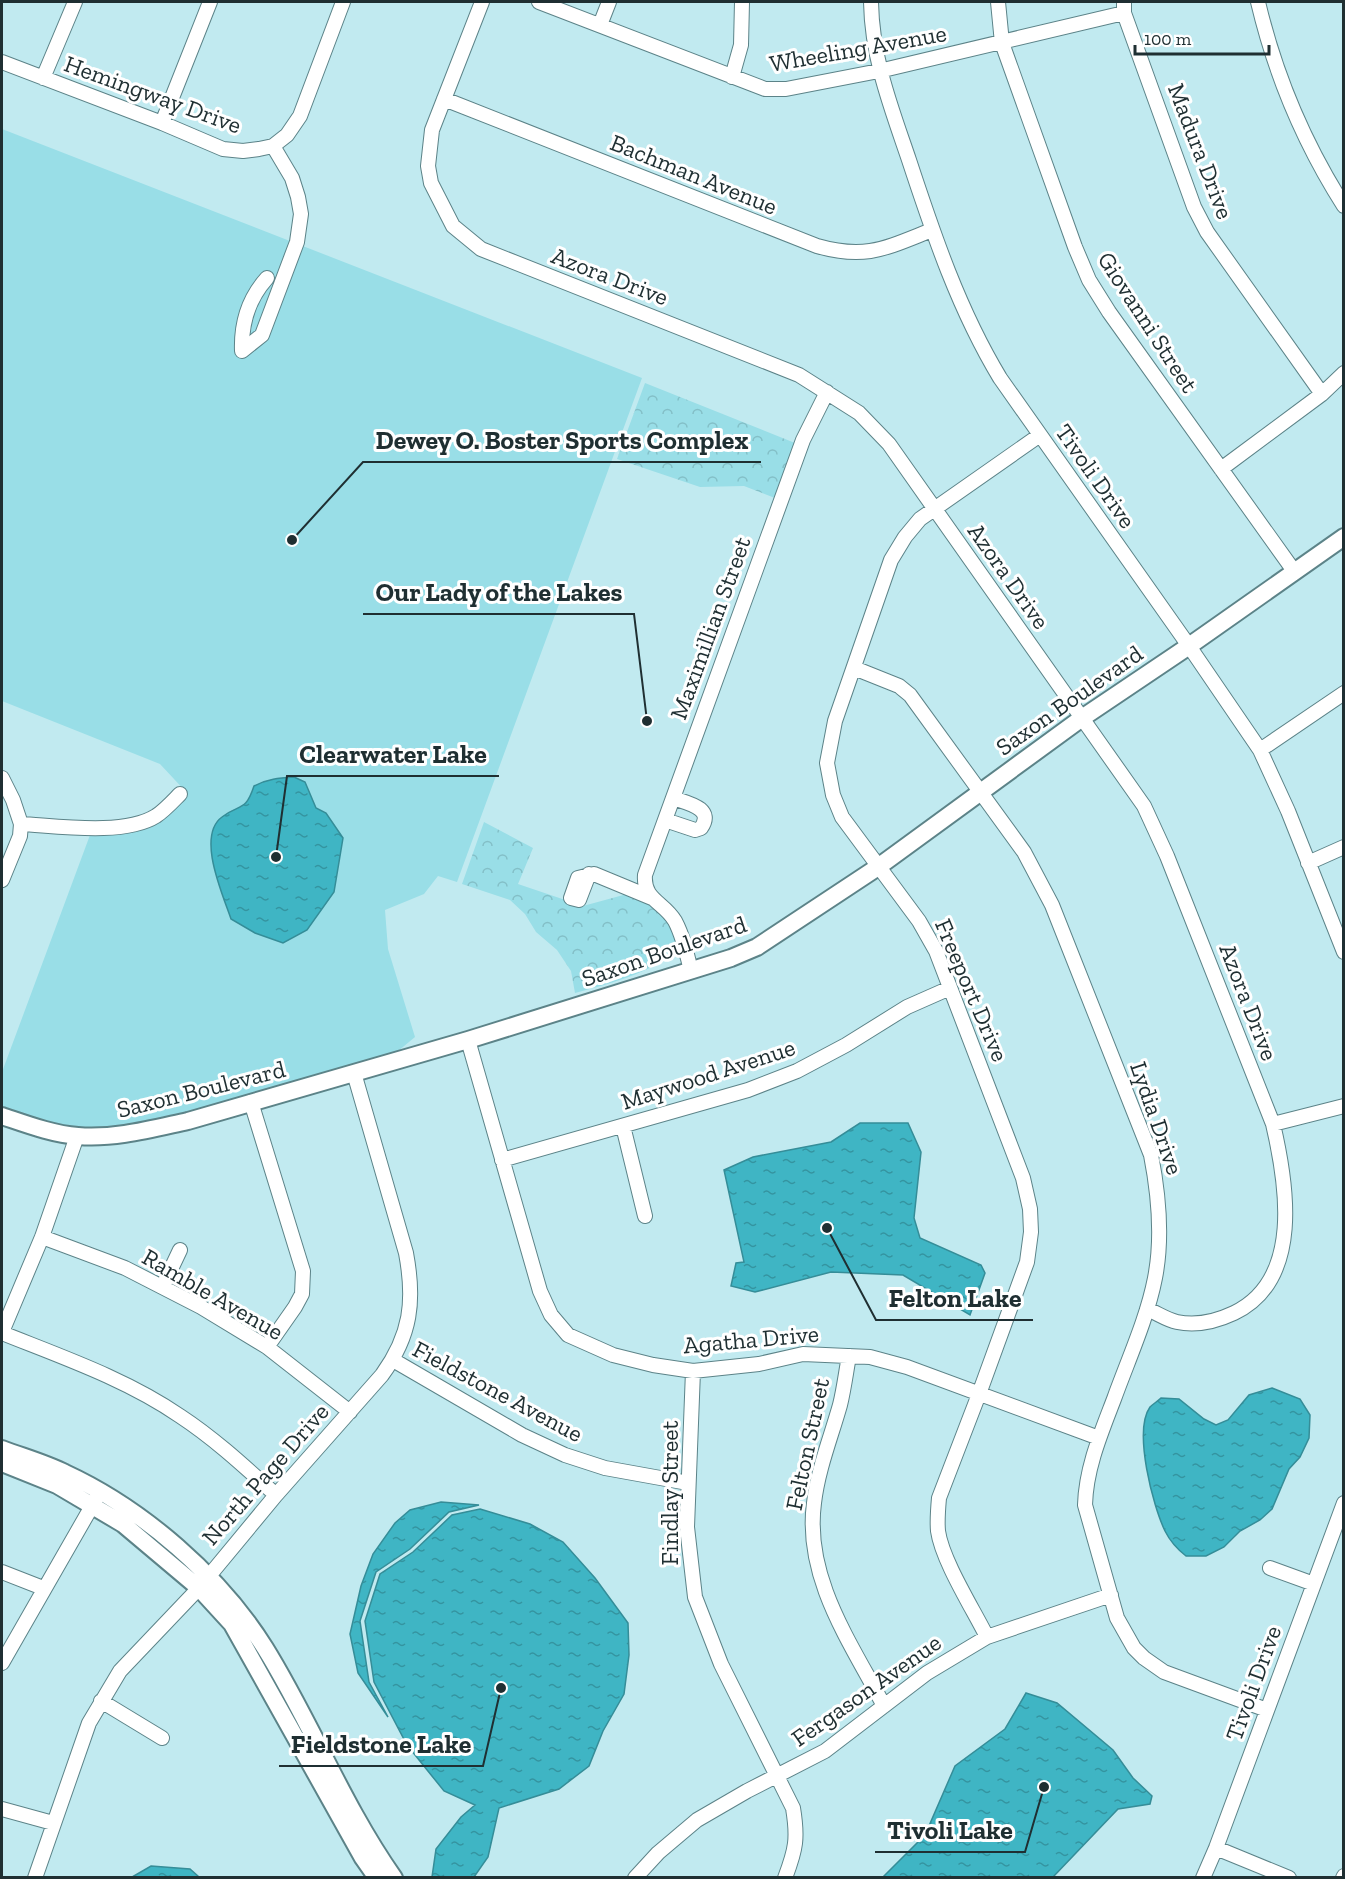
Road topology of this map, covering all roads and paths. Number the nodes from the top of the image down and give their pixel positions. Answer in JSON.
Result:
{"nodes":[{"id":1,"x":75,"y":2,"type":"edge"},
{"id":2,"x":210,"y":2,"type":"edge"},
{"id":3,"x":343,"y":2,"type":"edge"},
{"id":4,"x":482,"y":2,"type":"edge"},
{"id":5,"x":539,"y":2,"type":"edge"},
{"id":6,"x":609,"y":2,"type":"edge"},
{"id":7,"x":742,"y":2,"type":"edge"},
{"id":8,"x":871,"y":2,"type":"edge"},
{"id":9,"x":998,"y":2,"type":"edge"},
{"id":10,"x":1258,"y":2,"type":"edge"},
{"id":11,"x":1124,"y":8,"type":"edge"},
{"id":12,"x":600,"y":25,"type":"junction"},
{"id":13,"x":1002,"y":43,"type":"junction"},
{"id":14,"x":2,"y":62,"type":"edge"},
{"id":15,"x":879,"y":71,"type":"junction"},
{"id":16,"x":732,"y":77,"type":"junction"},
{"id":17,"x":44,"y":78,"type":"junction"},
{"id":18,"x":444,"y":99,"type":"junction"},
{"id":19,"x":162,"y":123,"type":"junction"},
{"id":20,"x":273,"y":146,"type":"junction"},
{"id":21,"x":1344,"y":206,"type":"edge"},
{"id":22,"x":932,"y":230,"type":"junction"},
{"id":23,"x":267,"y":278,"type":"dead end"},
{"id":24,"x":1344,"y":372,"type":"edge"},
{"id":25,"x":827,"y":392,"type":"junction"},
{"id":26,"x":1322,"y":394,"type":"junction"},
{"id":27,"x":1040,"y":435,"type":"junction"},
{"id":28,"x":1221,"y":469,"type":"junction"},
{"id":29,"x":935,"y":510,"type":"junction"},
{"id":30,"x":1344,"y":537,"type":"edge"},
{"id":31,"x":1294,"y":572,"type":"junction"},
{"id":32,"x":1189,"y":646,"type":"junction"},
{"id":33,"x":854,"y":668,"type":"junction"},
{"id":34,"x":1344,"y":693,"type":"edge"},
{"id":35,"x":1082,"y":718,"type":"junction"},
{"id":36,"x":1260,"y":750,"type":"junction"},
{"id":37,"x":2,"y":778,"type":"edge"},
{"id":38,"x":981,"y":792,"type":"junction"},
{"id":39,"x":180,"y":794,"type":"dead end"},
{"id":40,"x":673,"y":798,"type":"junction"},
{"id":41,"x":665,"y":820,"type":"junction"},
{"id":42,"x":21,"y":824,"type":"junction"},
{"id":43,"x":1344,"y":847,"type":"edge"},
{"id":44,"x":1308,"y":863,"type":"junction"},
{"id":45,"x":878,"y":867,"type":"junction"},
{"id":46,"x":589,"y":874,"type":"dead end"},
{"id":47,"x":2,"y":880,"type":"edge"},
{"id":48,"x":652,"y":898,"type":"junction"},
{"id":49,"x":1344,"y":952,"type":"edge"},
{"id":50,"x":691,"y":971,"type":"junction"},
{"id":51,"x":950,"y":988,"type":"junction"},
{"id":52,"x":468,"y":1040,"type":"junction"},
{"id":53,"x":354,"y":1073,"type":"junction"},
{"id":54,"x":251,"y":1102,"type":"junction"},
{"id":55,"x":1344,"y":1106,"type":"edge"},
{"id":56,"x":2,"y":1116,"type":"edge"},
{"id":57,"x":1273,"y":1124,"type":"junction"},
{"id":58,"x":623,"y":1126,"type":"junction"},
{"id":59,"x":77,"y":1136,"type":"junction"},
{"id":60,"x":502,"y":1160,"type":"junction"},
{"id":61,"x":645,"y":1216,"type":"dead end"},
{"id":62,"x":42,"y":1237,"type":"junction"},
{"id":63,"x":180,"y":1250,"type":"dead end"},
{"id":64,"x":163,"y":1286,"type":"junction"},
{"id":65,"x":1147,"y":1309,"type":"junction"},
{"id":66,"x":2,"y":1333,"type":"edge"},
{"id":67,"x":267,"y":1347,"type":"junction"},
{"id":68,"x":849,"y":1356,"type":"junction"},
{"id":69,"x":393,"y":1360,"type":"junction"},
{"id":70,"x":693,"y":1371,"type":"junction"},
{"id":71,"x":979,"y":1394,"type":"junction"},
{"id":72,"x":350,"y":1412,"type":"junction"},
{"id":73,"x":1099,"y":1438,"type":"junction"},
{"id":74,"x":2,"y":1449,"type":"edge"},
{"id":75,"x":2,"y":1463,"type":"edge"},
{"id":76,"x":688,"y":1483,"type":"junction"},
{"id":77,"x":276,"y":1495,"type":"junction"},
{"id":78,"x":96,"y":1499,"type":"junction"},
{"id":79,"x":1344,"y":1503,"type":"edge"},
{"id":80,"x":1270,"y":1568,"type":"dead end"},
{"id":81,"x":2,"y":1572,"type":"edge"},
{"id":82,"x":203,"y":1581,"type":"junction"},
{"id":83,"x":1314,"y":1584,"type":"junction"},
{"id":84,"x":43,"y":1588,"type":"junction"},
{"id":85,"x":1111,"y":1595,"type":"junction"},
{"id":86,"x":987,"y":1637,"type":"junction"},
{"id":87,"x":2,"y":1663,"type":"edge"},
{"id":88,"x":101,"y":1701,"type":"junction"},
{"id":89,"x":884,"y":1706,"type":"junction"},
{"id":90,"x":1267,"y":1710,"type":"junction"},
{"id":91,"x":162,"y":1738,"type":"dead end"},
{"id":92,"x":777,"y":1777,"type":"junction"},
{"id":93,"x":2,"y":1809,"type":"edge"},
{"id":94,"x":53,"y":1823,"type":"junction"},
{"id":95,"x":1216,"y":1848,"type":"junction"},
{"id":96,"x":35,"y":1878,"type":"edge"},
{"id":97,"x":377,"y":1878,"type":"edge"},
{"id":98,"x":394,"y":1878,"type":"edge"},
{"id":99,"x":635,"y":1878,"type":"edge"},
{"id":100,"x":785,"y":1878,"type":"edge"},
{"id":101,"x":1203,"y":1878,"type":"edge"},
{"id":102,"x":1289,"y":1878,"type":"edge"}],
"edges":[{"from":1,"to":17,"type":"street"},
{"from":2,"to":19,"type":"street"},
{"from":3,"to":20,"type":"street"},
{"from":4,"to":18,"type":"street","name":"Azora Drive"},
{"from":5,"to":12,"type":"street","name":"Wheeling Avenue"},
{"from":6,"to":12,"type":"street"},
{"from":7,"to":16,"type":"street"},
{"from":8,"to":15,"type":"street","name":"Tivoli Drive"},
{"from":9,"to":13,"type":"street","name":"Giovanni Street"},
{"from":10,"to":21,"type":"street"},
{"from":11,"to":13,"type":"street","name":"Wheeling Avenue"},
{"from":11,"to":26,"type":"street","name":"Madura Drive"},
{"from":12,"to":16,"type":"street","name":"Wheeling Avenue"},
{"from":13,"to":15,"type":"street","name":"Wheeling Avenue"},
{"from":13,"to":28,"type":"street","name":"Giovanni Street"},
{"from":14,"to":17,"type":"street","name":"Hemingway Drive"},
{"from":15,"to":16,"type":"street","name":"Wheeling Avenue"},
{"from":15,"to":22,"type":"street","name":"Tivoli Drive"},
{"from":17,"to":19,"type":"street","name":"Hemingway Drive"},
{"from":18,"to":22,"type":"street","name":"Bachman Avenue"},
{"from":18,"to":25,"type":"street","name":"Azora Drive"},
{"from":19,"to":20,"type":"street","name":"Hemingway Drive"},
{"from":20,"to":23,"type":"street"},
{"from":22,"to":27,"type":"street","name":"Tivoli Drive"},
{"from":24,"to":26,"type":"street"},
{"from":25,"to":29,"type":"street","name":"Azora Drive"},
{"from":25,"to":40,"type":"street","name":"Maximillian Street"},
{"from":26,"to":28,"type":"street"},
{"from":27,"to":29,"type":"street","name":"Freeport Drive"},
{"from":27,"to":32,"type":"street","name":"Tivoli Drive"},
{"from":28,"to":31,"type":"street","name":"Giovanni Street"},
{"from":29,"to":33,"type":"street","name":"Freeport Drive"},
{"from":29,"to":35,"type":"street","name":"Azora Drive"},
{"from":30,"to":31,"type":"main road","name":"Saxon Boulevard"},
{"from":31,"to":32,"type":"main road","name":"Saxon Boulevard"},
{"from":32,"to":35,"type":"main road","name":"Saxon Boulevard"},
{"from":32,"to":36,"type":"street","name":"Tivoli Drive"},
{"from":33,"to":38,"type":"street","name":"Lydia Drive"},
{"from":33,"to":45,"type":"street","name":"Freeport Drive"},
{"from":34,"to":36,"type":"street"},
{"from":35,"to":38,"type":"main road","name":"Saxon Boulevard"},
{"from":35,"to":57,"type":"street","name":"Azora Drive"},
{"from":36,"to":44,"type":"street","name":"Tivoli Drive"},
{"from":37,"to":42,"type":"street"},
{"from":38,"to":45,"type":"main road","name":"Saxon Boulevard"},
{"from":38,"to":65,"type":"street","name":"Lydia Drive"},
{"from":39,"to":42,"type":"street"},
{"from":40,"to":41,"type":"street","name":"Maximillian Street"},
{"from":40,"to":41,"type":"street"},
{"from":41,"to":48,"type":"street","name":"Maximillian Street"},
{"from":42,"to":47,"type":"street"},
{"from":43,"to":44,"type":"street"},
{"from":44,"to":49,"type":"street","name":"Tivoli Drive"},
{"from":45,"to":50,"type":"main road","name":"Saxon Boulevard"},
{"from":45,"to":51,"type":"street","name":"Freeport Drive"},
{"from":46,"to":48,"type":"street"},
{"from":48,"to":50,"type":"street"},
{"from":50,"to":52,"type":"main road","name":"Saxon Boulevard"},
{"from":51,"to":58,"type":"street","name":"Maywood Avenue"},
{"from":51,"to":71,"type":"street","name":"Freeport Drive"},
{"from":52,"to":53,"type":"main road","name":"Saxon Boulevard"},
{"from":52,"to":60,"type":"street","name":"Agatha Drive"},
{"from":53,"to":54,"type":"main road","name":"Saxon Boulevard"},
{"from":53,"to":69,"type":"street","name":"North Page Drive"},
{"from":54,"to":59,"type":"main road","name":"Saxon Boulevard"},
{"from":54,"to":67,"type":"street"},
{"from":55,"to":57,"type":"street"},
{"from":56,"to":59,"type":"main road","name":"Saxon Boulevard"},
{"from":57,"to":65,"type":"street","name":"Azora Drive"},
{"from":58,"to":60,"type":"street","name":"Maywood Avenue"},
{"from":58,"to":61,"type":"street"},
{"from":59,"to":62,"type":"street"},
{"from":60,"to":70,"type":"street","name":"Agatha Drive"},
{"from":62,"to":64,"type":"street","name":"Ramble Avenue"},
{"from":62,"to":66,"type":"street"},
{"from":63,"to":64,"type":"street"},
{"from":64,"to":67,"type":"street","name":"Ramble Avenue"},
{"from":65,"to":73,"type":"street","name":"Lydia Drive"},
{"from":66,"to":77,"type":"street"},
{"from":67,"to":72,"type":"street","name":"Ramble Avenue"},
{"from":68,"to":70,"type":"street","name":"Agatha Drive"},
{"from":68,"to":71,"type":"street","name":"Agatha Drive"},
{"from":68,"to":89,"type":"street","name":"Felton Street"},
{"from":69,"to":72,"type":"street","name":"North Page Drive"},
{"from":69,"to":76,"type":"street","name":"Fieldstone Avenue"},
{"from":70,"to":76,"type":"street","name":"Findlay Street"},
{"from":71,"to":73,"type":"street","name":"Agatha Drive"},
{"from":71,"to":86,"type":"street","name":"Freeport Drive"},
{"from":72,"to":77,"type":"street","name":"North Page Drive"},
{"from":73,"to":85,"type":"street","name":"Lydia Drive"},
{"from":74,"to":78,"type":"main road"},
{"from":75,"to":78,"type":"main road"},
{"from":76,"to":92,"type":"street","name":"Findlay Street"},
{"from":77,"to":82,"type":"street","name":"North Page Drive"},
{"from":78,"to":82,"type":"main road"},
{"from":78,"to":84,"type":"street"},
{"from":79,"to":83,"type":"street","name":"Tivoli Drive"},
{"from":80,"to":83,"type":"street"},
{"from":81,"to":84,"type":"street"},
{"from":82,"to":88,"type":"street","name":"North Page Drive"},
{"from":82,"to":97,"type":"main road"},
{"from":82,"to":98,"type":"main road"},
{"from":83,"to":90,"type":"street","name":"Tivoli Drive"},
{"from":84,"to":87,"type":"street"},
{"from":85,"to":86,"type":"street","name":"Fergason Avenue"},
{"from":85,"to":90,"type":"street","name":"Lydia Drive"},
{"from":86,"to":89,"type":"street","name":"Fergason Avenue"},
{"from":88,"to":91,"type":"street"},
{"from":88,"to":94,"type":"street","name":"North Page Drive"},
{"from":89,"to":92,"type":"street","name":"Fergason Avenue"},
{"from":90,"to":95,"type":"street","name":"Tivoli Drive"},
{"from":92,"to":99,"type":"street","name":"Fergason Avenue"},
{"from":92,"to":100,"type":"street","name":"Findlay Street"},
{"from":93,"to":94,"type":"street"},
{"from":94,"to":96,"type":"street","name":"North Page Drive"},
{"from":95,"to":101,"type":"street","name":"Tivoli Drive"},
{"from":95,"to":102,"type":"street"}]}
